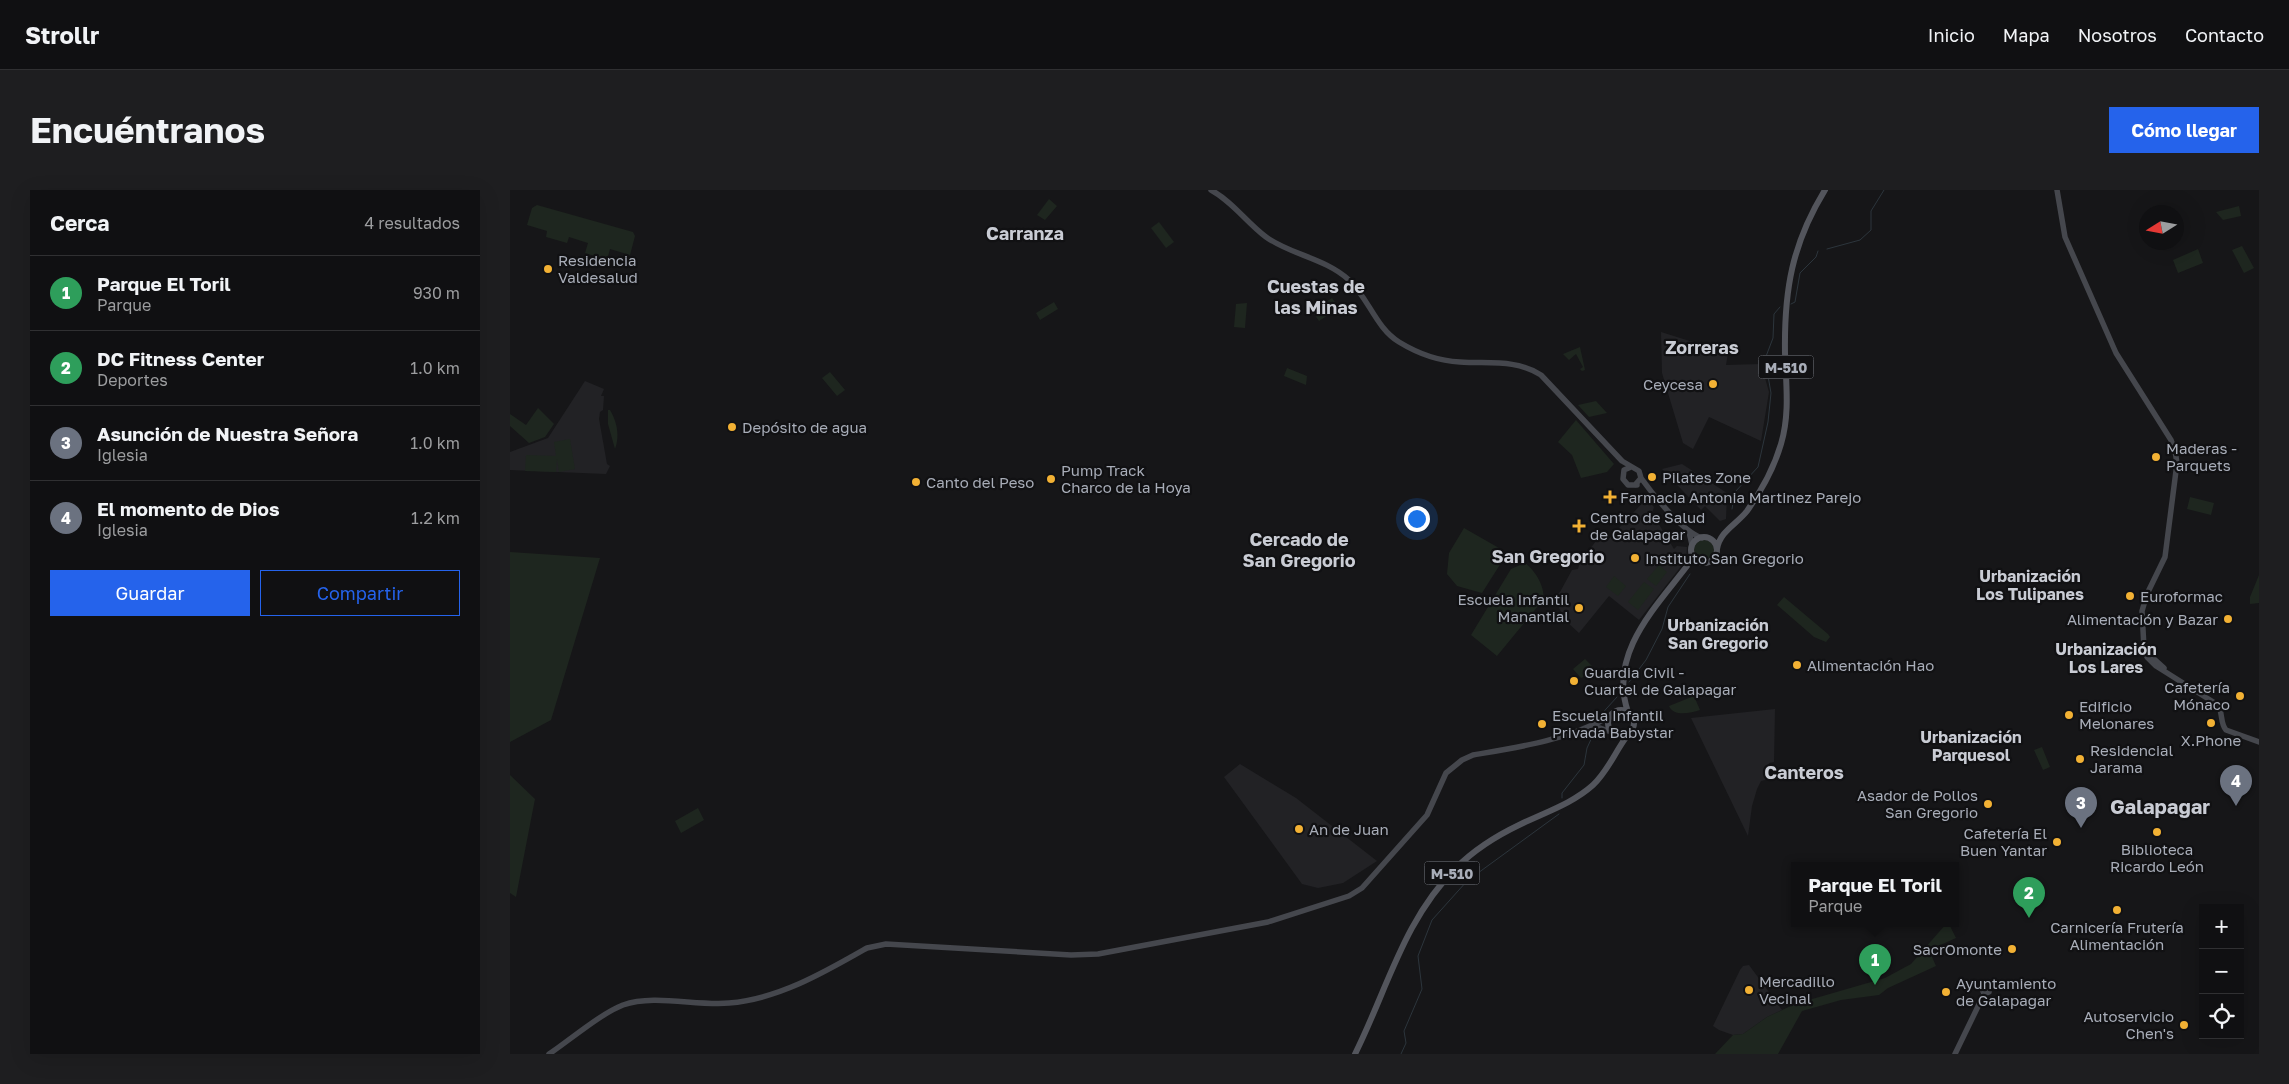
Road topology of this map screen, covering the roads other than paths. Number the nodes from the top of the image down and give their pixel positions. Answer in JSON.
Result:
{"nodes":[{"id":1,"x":1211,"y":190,"type":"edge"},
{"id":2,"x":1825,"y":190,"type":"edge"},
{"id":3,"x":2057,"y":190,"type":"edge"},
{"id":4,"x":1622,"y":461,"type":"junction"},
{"id":5,"x":1631,"y":466,"type":"junction"},
{"id":6,"x":1624,"y":470,"type":"junction"},
{"id":7,"x":1641,"y":478,"type":"junction"},
{"id":8,"x":1635,"y":485,"type":"junction"},
{"id":9,"x":1650,"y":491,"type":"junction"},
{"id":10,"x":1687,"y":528,"type":"junction"},
{"id":11,"x":1723,"y":534,"type":"junction"},
{"id":12,"x":1705,"y":538,"type":"junction"},
{"id":13,"x":1692,"y":545,"type":"junction"},
{"id":14,"x":1716,"y":549,"type":"junction"},
{"id":15,"x":1692,"y":554,"type":"junction"},
{"id":16,"x":1702,"y":563,"type":"junction"},
{"id":17,"x":1682,"y":573,"type":"junction"},
{"id":18,"x":1624,"y":694,"type":"junction"},
{"id":19,"x":1614,"y":712,"type":"junction"},
{"id":20,"x":1628,"y":712,"type":"junction"},
{"id":21,"x":1609,"y":717,"type":"junction"},
{"id":22,"x":1590,"y":728,"type":"junction"},
{"id":23,"x":1612,"y":733,"type":"junction"},
{"id":24,"x":1627,"y":736,"type":"junction"},
{"id":25,"x":2259,"y":742,"type":"edge"},
{"id":26,"x":1615,"y":753,"type":"junction"},
{"id":27,"x":1984,"y":994,"type":"dead end"},
{"id":28,"x":550,"y":1054,"type":"edge"},
{"id":29,"x":1355,"y":1054,"type":"edge"},
{"id":30,"x":1955,"y":1054,"type":"edge"}],
"edges":[{"from":1,"to":4,"type":"main road"},
{"from":2,"to":11,"type":"main road","number":"M-510"},
{"from":3,"to":25,"type":"main road"},
{"from":4,"to":5,"type":"main road"},
{"from":4,"to":6,"type":"main road"},
{"from":5,"to":6,"type":"main road"},
{"from":5,"to":7,"type":"main road"},
{"from":6,"to":8,"type":"main road"},
{"from":7,"to":8,"type":"main road"},
{"from":7,"to":9,"type":"main road"},
{"from":8,"to":9,"type":"main road"},
{"from":9,"to":10,"type":"main road"},
{"from":10,"to":12,"type":"main road"},
{"from":10,"to":13,"type":"main road"},
{"from":11,"to":12,"type":"main road","number":"M-510"},
{"from":11,"to":14,"type":"main road","number":"M-510"},
{"from":12,"to":13,"type":"main road","number":"M-510"},
{"from":12,"to":14,"type":"main road"},
{"from":13,"to":15,"type":"main road","number":"M-510"},
{"from":14,"to":16,"type":"main road","number":"M-510"},
{"from":15,"to":16,"type":"main road"},
{"from":15,"to":17,"type":"main road","number":"M-510"},
{"from":16,"to":17,"type":"main road","number":"M-510"},
{"from":17,"to":18,"type":"main road","number":"M-510"},
{"from":18,"to":19,"type":"main road","number":"M-510"},
{"from":18,"to":20,"type":"main road","number":"M-510"},
{"from":19,"to":20,"type":"main road"},
{"from":19,"to":21,"type":"main road","number":"M-510"},
{"from":20,"to":24,"type":"main road","number":"M-510"},
{"from":21,"to":22,"type":"main road"},
{"from":21,"to":23,"type":"main road"},
{"from":22,"to":23,"type":"main road"},
{"from":22,"to":28,"type":"main road"},
{"from":23,"to":24,"type":"main road"},
{"from":23,"to":26,"type":"main road"},
{"from":24,"to":26,"type":"main road","number":"M-510"},
{"from":26,"to":29,"type":"main road","number":"M-510"},
{"from":27,"to":30,"type":"main road"}]}
